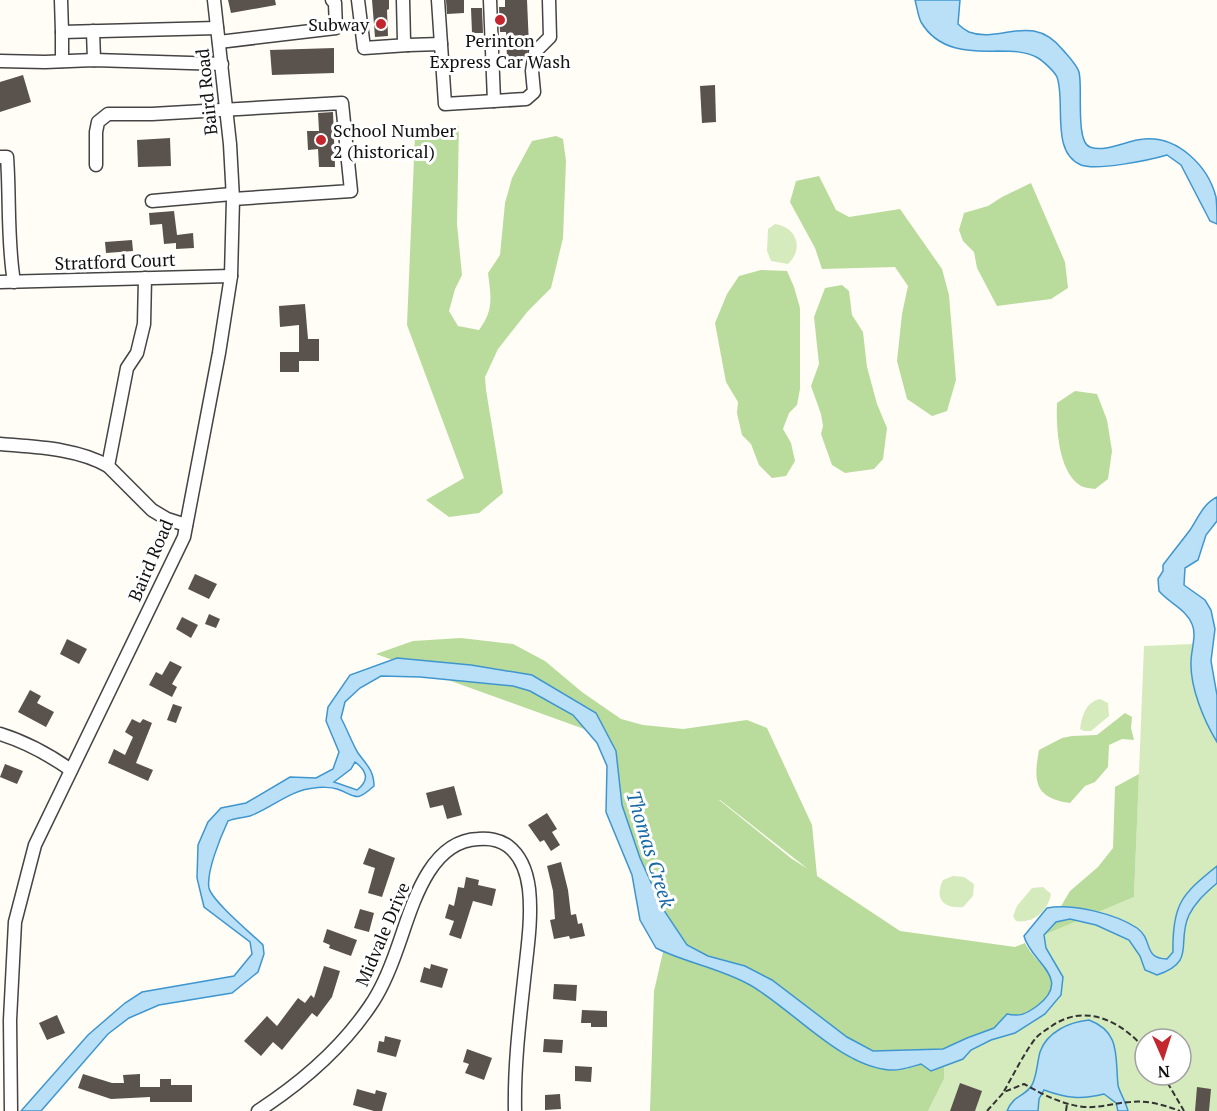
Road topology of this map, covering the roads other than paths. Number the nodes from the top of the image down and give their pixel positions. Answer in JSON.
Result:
{"nodes":[{"id":1,"x":61,"y":0,"type":"edge"},
{"id":2,"x":214,"y":0,"type":"edge"},
{"id":3,"x":332,"y":0,"type":"edge"},
{"id":4,"x":358,"y":0,"type":"edge"},
{"id":5,"x":403,"y":0,"type":"edge"},
{"id":6,"x":438,"y":0,"type":"edge"},
{"id":7,"x":490,"y":0,"type":"edge"},
{"id":8,"x":549,"y":0,"type":"edge"},
{"id":9,"x":217,"y":28,"type":"junction"},
{"id":10,"x":93,"y":31,"type":"junction"},
{"id":11,"x":62,"y":32,"type":"junction"},
{"id":12,"x":219,"y":42,"type":"junction"},
{"id":13,"x":441,"y":44,"type":"junction"},
{"id":14,"x":408,"y":45,"type":"junction"},
{"id":15,"x":94,"y":60,"type":"junction"},
{"id":16,"x":0,"y":61,"type":"edge"},
{"id":17,"x":62,"y":61,"type":"junction"},
{"id":18,"x":222,"y":64,"type":"junction"},
{"id":19,"x":494,"y":101,"type":"junction"},
{"id":20,"x":227,"y":110,"type":"junction"},
{"id":21,"x":0,"y":157,"type":"edge"},
{"id":22,"x":96,"y":165,"type":"dead end"},
{"id":23,"x":232,"y":196,"type":"junction"},
{"id":24,"x":152,"y":201,"type":"dead end"},
{"id":25,"x":231,"y":276,"type":"junction"},
{"id":26,"x":145,"y":278,"type":"junction"},
{"id":27,"x":0,"y":282,"type":"edge"},
{"id":28,"x":14,"y":282,"type":"junction"},
{"id":29,"x":0,"y":444,"type":"edge"},
{"id":30,"x":108,"y":466,"type":"junction"},
{"id":31,"x":186,"y":525,"type":"junction"},
{"id":32,"x":0,"y":734,"type":"edge"},
{"id":33,"x":71,"y":770,"type":"junction"},
{"id":34,"x":5,"y":1021,"type":"edge"},
{"id":35,"x":11,"y":1111,"type":"edge"},
{"id":36,"x":258,"y":1111,"type":"edge"},
{"id":37,"x":515,"y":1111,"type":"edge"}],
"edges":[{"from":1,"to":11,"type":"street"},
{"from":2,"to":9,"type":"street","name":"Baird Road"},
{"from":3,"to":12,"type":"street"},
{"from":4,"to":14,"type":"street"},
{"from":5,"to":14,"type":"street"},
{"from":6,"to":13,"type":"street"},
{"from":7,"to":19,"type":"street"},
{"from":8,"to":19,"type":"street"},
{"from":9,"to":10,"type":"street"},
{"from":9,"to":12,"type":"street","name":"Baird Road"},
{"from":10,"to":11,"type":"street"},
{"from":10,"to":15,"type":"street"},
{"from":11,"to":17,"type":"street"},
{"from":12,"to":18,"type":"street","name":"Baird Road"},
{"from":13,"to":14,"type":"street"},
{"from":13,"to":19,"type":"street"},
{"from":15,"to":17,"type":"street"},
{"from":15,"to":18,"type":"street"},
{"from":16,"to":17,"type":"street"},
{"from":18,"to":20,"type":"street","name":"Baird Road"},
{"from":20,"to":22,"type":"street"},
{"from":20,"to":23,"type":"street","name":"Baird Road"},
{"from":20,"to":23,"type":"street"},
{"from":21,"to":28,"type":"street"},
{"from":23,"to":24,"type":"street"},
{"from":23,"to":25,"type":"street","name":"Baird Road"},
{"from":25,"to":26,"type":"street","name":"Stratford Court"},
{"from":25,"to":31,"type":"street","name":"Baird Road"},
{"from":26,"to":28,"type":"street","name":"Stratford Court"},
{"from":26,"to":30,"type":"street"},
{"from":27,"to":28,"type":"street","name":"Stratford Court"},
{"from":29,"to":30,"type":"street"},
{"from":30,"to":31,"type":"street"},
{"from":31,"to":33,"type":"street","name":"Baird Road"},
{"from":32,"to":33,"type":"street"},
{"from":33,"to":34,"type":"street","name":"Baird Road"},
{"from":34,"to":35,"type":"street","name":"Baird Road"},
{"from":36,"to":37,"type":"street","name":"Midvale Drive"}]}
